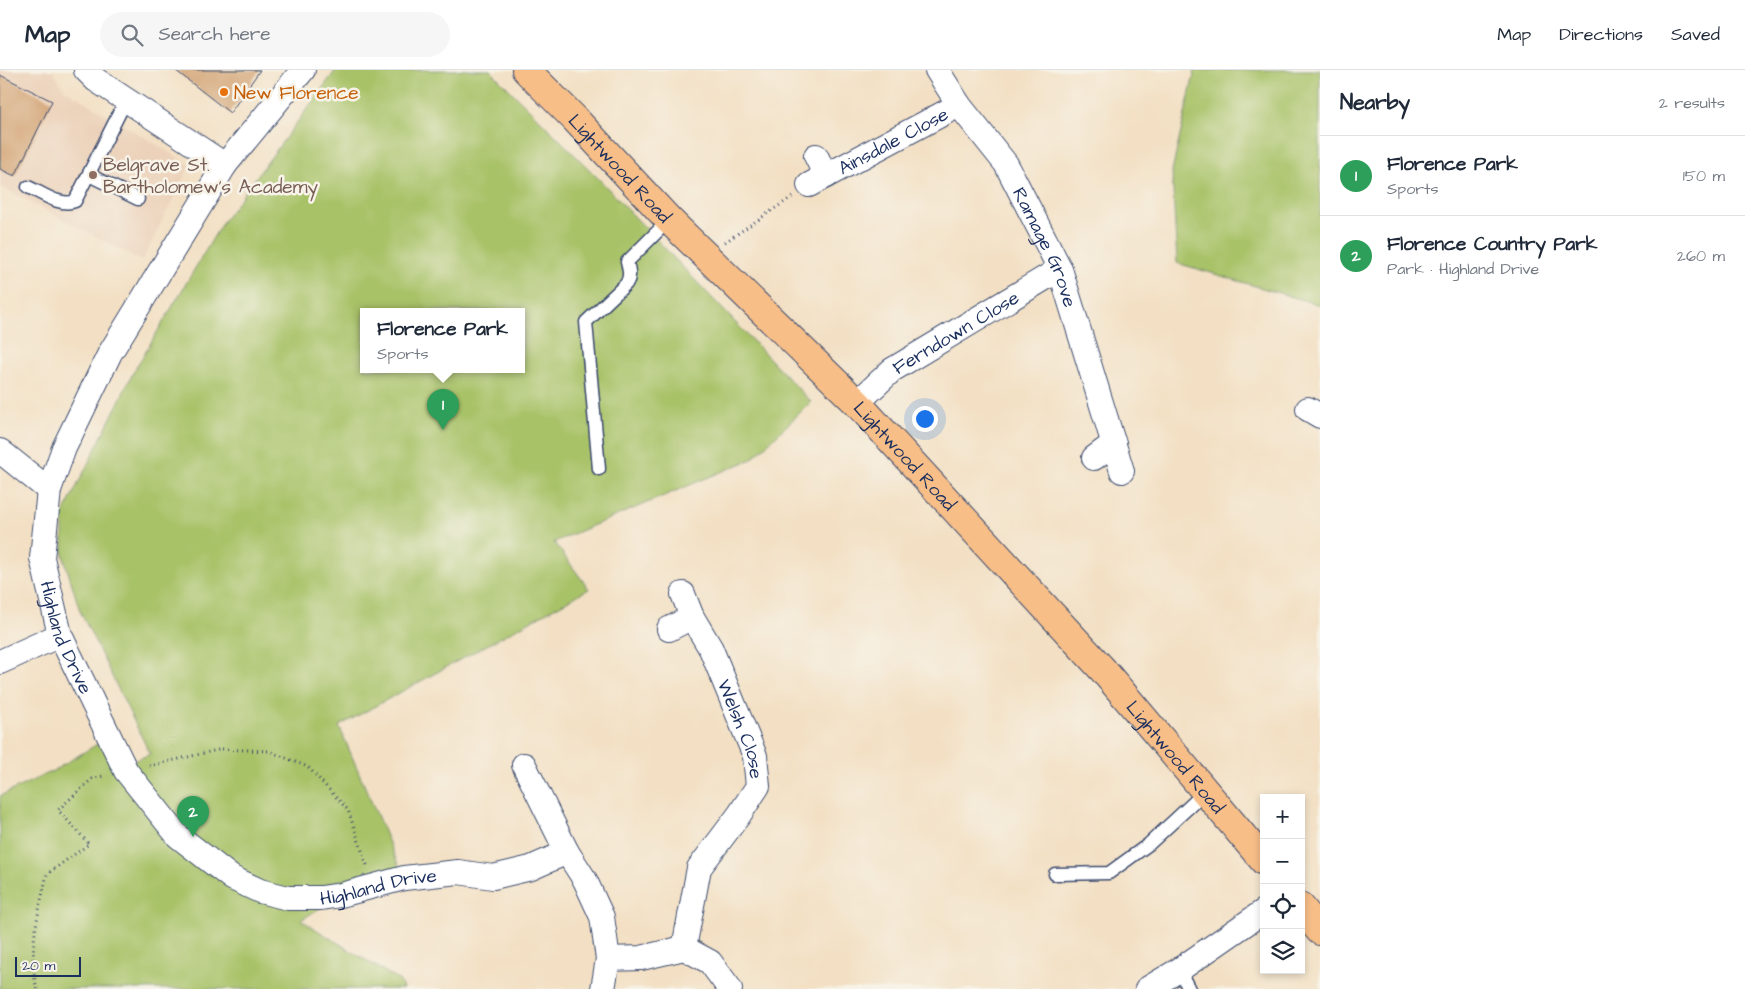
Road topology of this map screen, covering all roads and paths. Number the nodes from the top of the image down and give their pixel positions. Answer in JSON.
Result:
{"nodes":[{"id":1,"x":86,"y":70,"type":"edge"},
{"id":2,"x":302,"y":70,"type":"edge"},
{"id":3,"x":526,"y":70,"type":"edge"},
{"id":4,"x":937,"y":70,"type":"edge"},
{"id":5,"x":126,"y":100,"type":"junction"},
{"id":6,"x":959,"y":105,"type":"junction"},
{"id":7,"x":225,"y":165,"type":"junction"},
{"id":8,"x":817,"y":172,"type":"joint"},
{"id":9,"x":89,"y":175,"type":"junction"},
{"id":10,"x":28,"y":187,"type":"dead end"},
{"id":11,"x":138,"y":199,"type":"dead end"},
{"id":12,"x":669,"y":220,"type":"junction"},
{"id":13,"x":705,"y":256,"type":"junction"},
{"id":14,"x":1060,"y":269,"type":"junction"},
{"id":15,"x":857,"y":403,"type":"junction"},
{"id":16,"x":1114,"y":443,"type":"junction"},
{"id":17,"x":0,"y":450,"type":"edge"},
{"id":18,"x":1094,"y":458,"type":"dead end"},
{"id":19,"x":599,"y":469,"type":"dead end"},
{"id":20,"x":1122,"y":471,"type":"dead end"},
{"id":21,"x":49,"y":490,"type":"junction"},
{"id":22,"x":683,"y":594,"type":"dead end"},
{"id":23,"x":692,"y":618,"type":"junction"},
{"id":24,"x":668,"y":629,"type":"dead end"},
{"id":25,"x":60,"y":635,"type":"junction"},
{"id":26,"x":0,"y":662,"type":"edge"},
{"id":27,"x":524,"y":765,"type":"dead end"},
{"id":28,"x":1205,"y":792,"type":"junction"},
{"id":29,"x":567,"y":852,"type":"junction"},
{"id":30,"x":1260,"y":856,"type":"edge"},
{"id":31,"x":1055,"y":874,"type":"dead end"},
{"id":32,"x":1305,"y":912,"type":"edge"},
{"id":33,"x":1260,"y":914,"type":"edge"},
{"id":34,"x":1320,"y":931,"type":"edge"},
{"id":35,"x":684,"y":948,"type":"junction"},
{"id":36,"x":608,"y":959,"type":"junction"},
{"id":37,"x":1184,"y":980,"type":"edge"},
{"id":38,"x":603,"y":989,"type":"edge"},
{"id":39,"x":730,"y":989,"type":"edge"},
{"id":40,"x":1147,"y":989,"type":"edge"}],
"edges":[{"from":1,"to":5,"type":"street"},
{"from":2,"to":7,"type":"street","name":"Highland Drive"},
{"from":3,"to":12,"type":"main road","name":"Lightwood Road"},
{"from":4,"to":6,"type":"street","name":"Ramage Grove"},
{"from":5,"to":7,"type":"street"},
{"from":5,"to":9,"type":"lane"},
{"from":6,"to":8,"type":"street","name":"Ainsdale Close"},
{"from":6,"to":14,"type":"street","name":"Ramage Grove"},
{"from":7,"to":21,"type":"street","name":"Highland Drive"},
{"from":8,"to":13,"type":"path"},
{"from":9,"to":10,"type":"lane"},
{"from":9,"to":11,"type":"lane"},
{"from":12,"to":13,"type":"main road","name":"Lightwood Road"},
{"from":12,"to":19,"type":"lane"},
{"from":13,"to":15,"type":"main road","name":"Lightwood Road"},
{"from":14,"to":15,"type":"street","name":"Ferndown Close"},
{"from":14,"to":16,"type":"street","name":"Ramage Grove"},
{"from":15,"to":28,"type":"main road","name":"Lightwood Road"},
{"from":16,"to":18,"type":"street"},
{"from":16,"to":20,"type":"street","name":"Ramage Grove"},
{"from":17,"to":21,"type":"street"},
{"from":21,"to":25,"type":"street","name":"Highland Drive"},
{"from":22,"to":23,"type":"street","name":"Welsh Close"},
{"from":23,"to":24,"type":"street"},
{"from":23,"to":35,"type":"street","name":"Welsh Close"},
{"from":25,"to":26,"type":"street"},
{"from":25,"to":29,"type":"street","name":"Highland Drive"},
{"from":27,"to":29,"type":"street"},
{"from":28,"to":30,"type":"main road","name":"Lightwood Road"},
{"from":28,"to":31,"type":"lane"},
{"from":29,"to":36,"type":"street"},
{"from":32,"to":34,"type":"main road"},
{"from":33,"to":37,"type":"street"},
{"from":35,"to":36,"type":"street"},
{"from":35,"to":39,"type":"street"},
{"from":36,"to":38,"type":"street"},
{"from":37,"to":40,"type":"street"}]}
